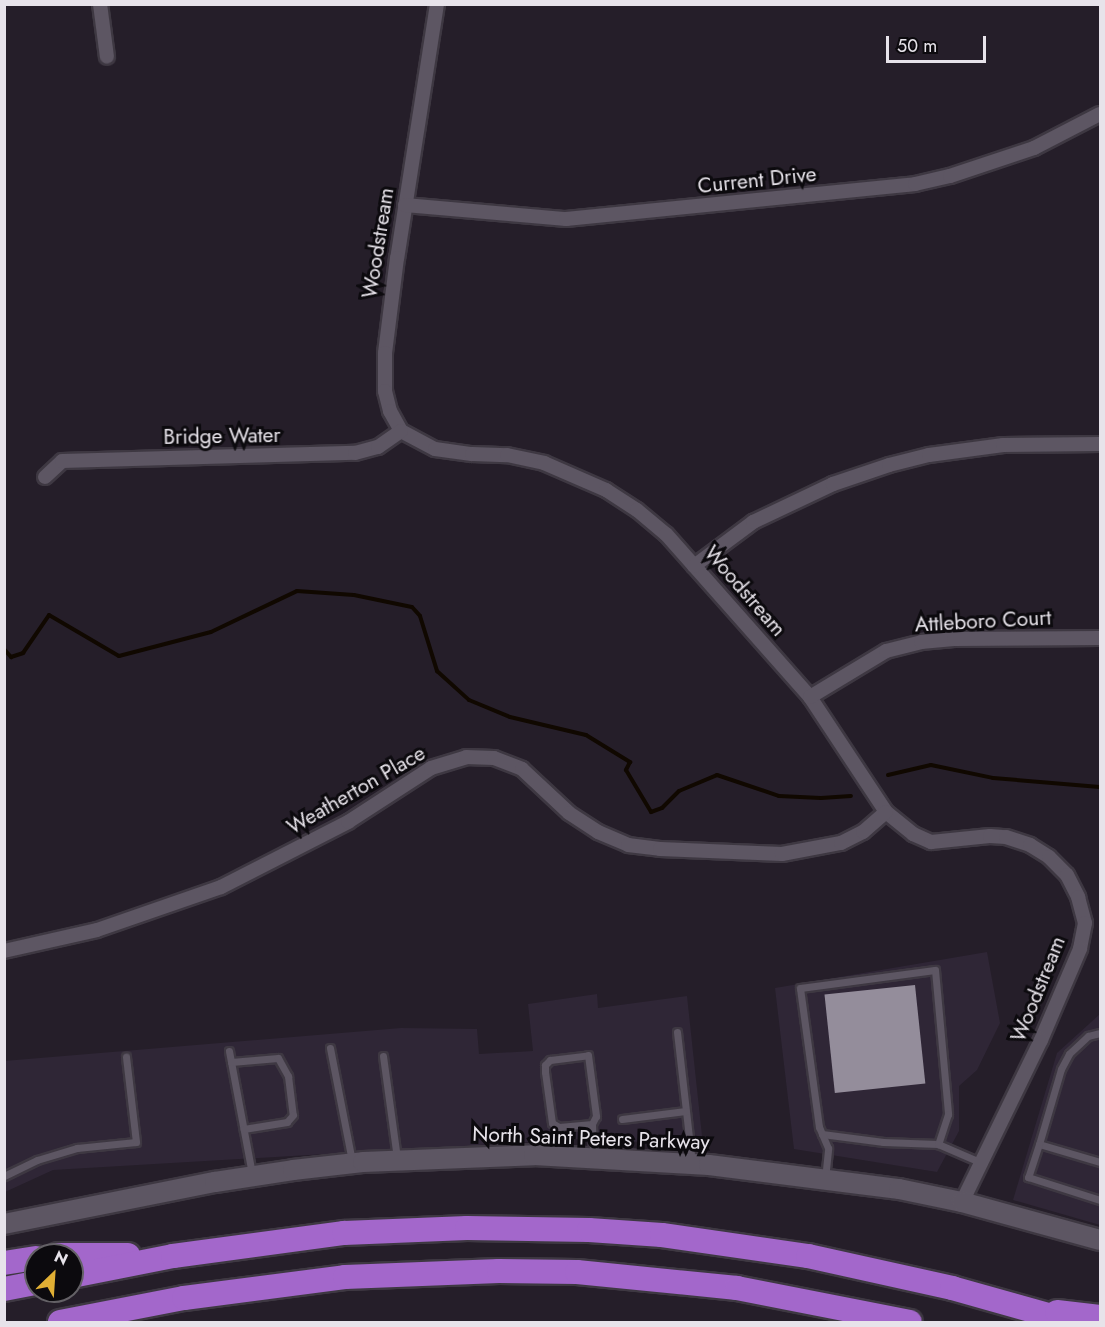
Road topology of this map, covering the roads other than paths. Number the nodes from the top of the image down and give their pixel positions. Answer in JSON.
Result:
{"nodes":[{"id":1,"x":100,"y":4,"type":"edge"},
{"id":2,"x":437,"y":4,"type":"edge"},
{"id":3,"x":107,"y":57,"type":"dead end"},
{"id":4,"x":1101,"y":114,"type":"edge"},
{"id":5,"x":405,"y":205,"type":"junction"},
{"id":6,"x":401,"y":432,"type":"junction"},
{"id":7,"x":1101,"y":444,"type":"edge"},
{"id":8,"x":45,"y":477,"type":"dead end"},
{"id":9,"x":694,"y":566,"type":"junction"},
{"id":10,"x":1101,"y":638,"type":"edge"},
{"id":11,"x":810,"y":697,"type":"junction"},
{"id":12,"x":886,"y":812,"type":"junction"},
{"id":13,"x":4,"y":951,"type":"edge"},
{"id":14,"x":677,"y":1032,"type":"dead end"},
{"id":15,"x":1101,"y":1033,"type":"edge"},
{"id":16,"x":330,"y":1048,"type":"dead end"},
{"id":17,"x":229,"y":1051,"type":"dead end"},
{"id":18,"x":383,"y":1056,"type":"dead end"},
{"id":19,"x":126,"y":1057,"type":"dead end"},
{"id":20,"x":231,"y":1062,"type":"junction"},
{"id":21,"x":686,"y":1112,"type":"junction"},
{"id":22,"x":622,"y":1119,"type":"dead end"},
{"id":23,"x":592,"y":1124,"type":"junction"},
{"id":24,"x":244,"y":1129,"type":"junction"},
{"id":25,"x":822,"y":1134,"type":"junction"},
{"id":26,"x":939,"y":1143,"type":"junction"},
{"id":27,"x":1039,"y":1144,"type":"junction"},
{"id":28,"x":594,"y":1158,"type":"junction"},
{"id":29,"x":397,"y":1160,"type":"junction"},
{"id":30,"x":1101,"y":1162,"type":"edge"},
{"id":31,"x":982,"y":1163,"type":"junction"},
{"id":32,"x":352,"y":1164,"type":"junction"},
{"id":33,"x":692,"y":1164,"type":"junction"},
{"id":34,"x":5,"y":1173,"type":"edge"},
{"id":35,"x":252,"y":1176,"type":"junction"},
{"id":36,"x":825,"y":1179,"type":"junction"},
{"id":37,"x":1101,"y":1200,"type":"edge"},
{"id":38,"x":962,"y":1202,"type":"junction"},
{"id":39,"x":4,"y":1224,"type":"edge"},
{"id":40,"x":1101,"y":1240,"type":"edge"},
{"id":41,"x":84,"y":1255,"type":"edge"},
{"id":42,"x":173,"y":1256,"type":"junction"},
{"id":43,"x":24,"y":1260,"type":"edge"},
{"id":44,"x":4,"y":1263,"type":"edge"},
{"id":45,"x":84,"y":1274,"type":"edge"},
{"id":46,"x":24,"y":1285,"type":"edge"},
{"id":47,"x":4,"y":1289,"type":"edge"},
{"id":48,"x":1024,"y":1308,"type":"junction"},
{"id":49,"x":1101,"y":1317,"type":"edge"},
{"id":50,"x":60,"y":1323,"type":"edge"},
{"id":51,"x":910,"y":1323,"type":"edge"},
{"id":52,"x":1073,"y":1323,"type":"edge"}],
"edges":[{"from":1,"to":3,"type":"street"},
{"from":2,"to":5,"type":"street","name":"Woodstream"},
{"from":4,"to":5,"type":"street","name":"Current Drive"},
{"from":5,"to":6,"type":"street","name":"Woodstream"},
{"from":6,"to":8,"type":"street","name":"Bridge Water"},
{"from":6,"to":9,"type":"street","name":"Woodstream"},
{"from":7,"to":9,"type":"street"},
{"from":9,"to":11,"type":"street","name":"Woodstream"},
{"from":10,"to":11,"type":"street","name":"Attleboro Court"},
{"from":11,"to":12,"type":"street","name":"Woodstream"},
{"from":12,"to":13,"type":"street","name":"Weatherton Place"},
{"from":12,"to":31,"type":"street","name":"Woodstream"},
{"from":14,"to":21,"type":"lane"},
{"from":15,"to":27,"type":"lane"},
{"from":16,"to":32,"type":"lane"},
{"from":17,"to":20,"type":"lane"},
{"from":18,"to":29,"type":"lane"},
{"from":19,"to":34,"type":"lane"},
{"from":20,"to":24,"type":"lane"},
{"from":20,"to":24,"type":"lane"},
{"from":21,"to":22,"type":"lane"},
{"from":21,"to":33,"type":"lane"},
{"from":23,"to":23,"type":"lane"},
{"from":23,"to":28,"type":"lane"},
{"from":24,"to":35,"type":"lane"},
{"from":25,"to":26,"type":"lane"},
{"from":25,"to":26,"type":"lane"},
{"from":25,"to":36,"type":"lane"},
{"from":26,"to":31,"type":"lane"},
{"from":27,"to":30,"type":"lane"},
{"from":27,"to":37,"type":"lane"},
{"from":28,"to":29,"type":"main road","name":"North Saint Peters Parkway"},
{"from":28,"to":33,"type":"main road","name":"North Saint Peters Parkway"},
{"from":29,"to":32,"type":"main road","name":"North Saint Peters Parkway"},
{"from":31,"to":38,"type":"street","name":"Woodstream"},
{"from":32,"to":35,"type":"main road","name":"North Saint Peters Parkway"},
{"from":33,"to":36,"type":"main road","name":"North Saint Peters Parkway"},
{"from":35,"to":39,"type":"main road","name":"North Saint Peters Parkway"},
{"from":36,"to":38,"type":"main road","name":"North Saint Peters Parkway"},
{"from":38,"to":40,"type":"main road","name":"North Saint Peters Parkway"},
{"from":41,"to":42,"type":"highway"},
{"from":42,"to":45,"type":"highway"},
{"from":42,"to":48,"type":"highway"},
{"from":43,"to":44,"type":"highway"},
{"from":46,"to":47,"type":"highway"},
{"from":48,"to":49,"type":"highway"},
{"from":48,"to":52,"type":"highway"},
{"from":50,"to":51,"type":"highway"}]}
